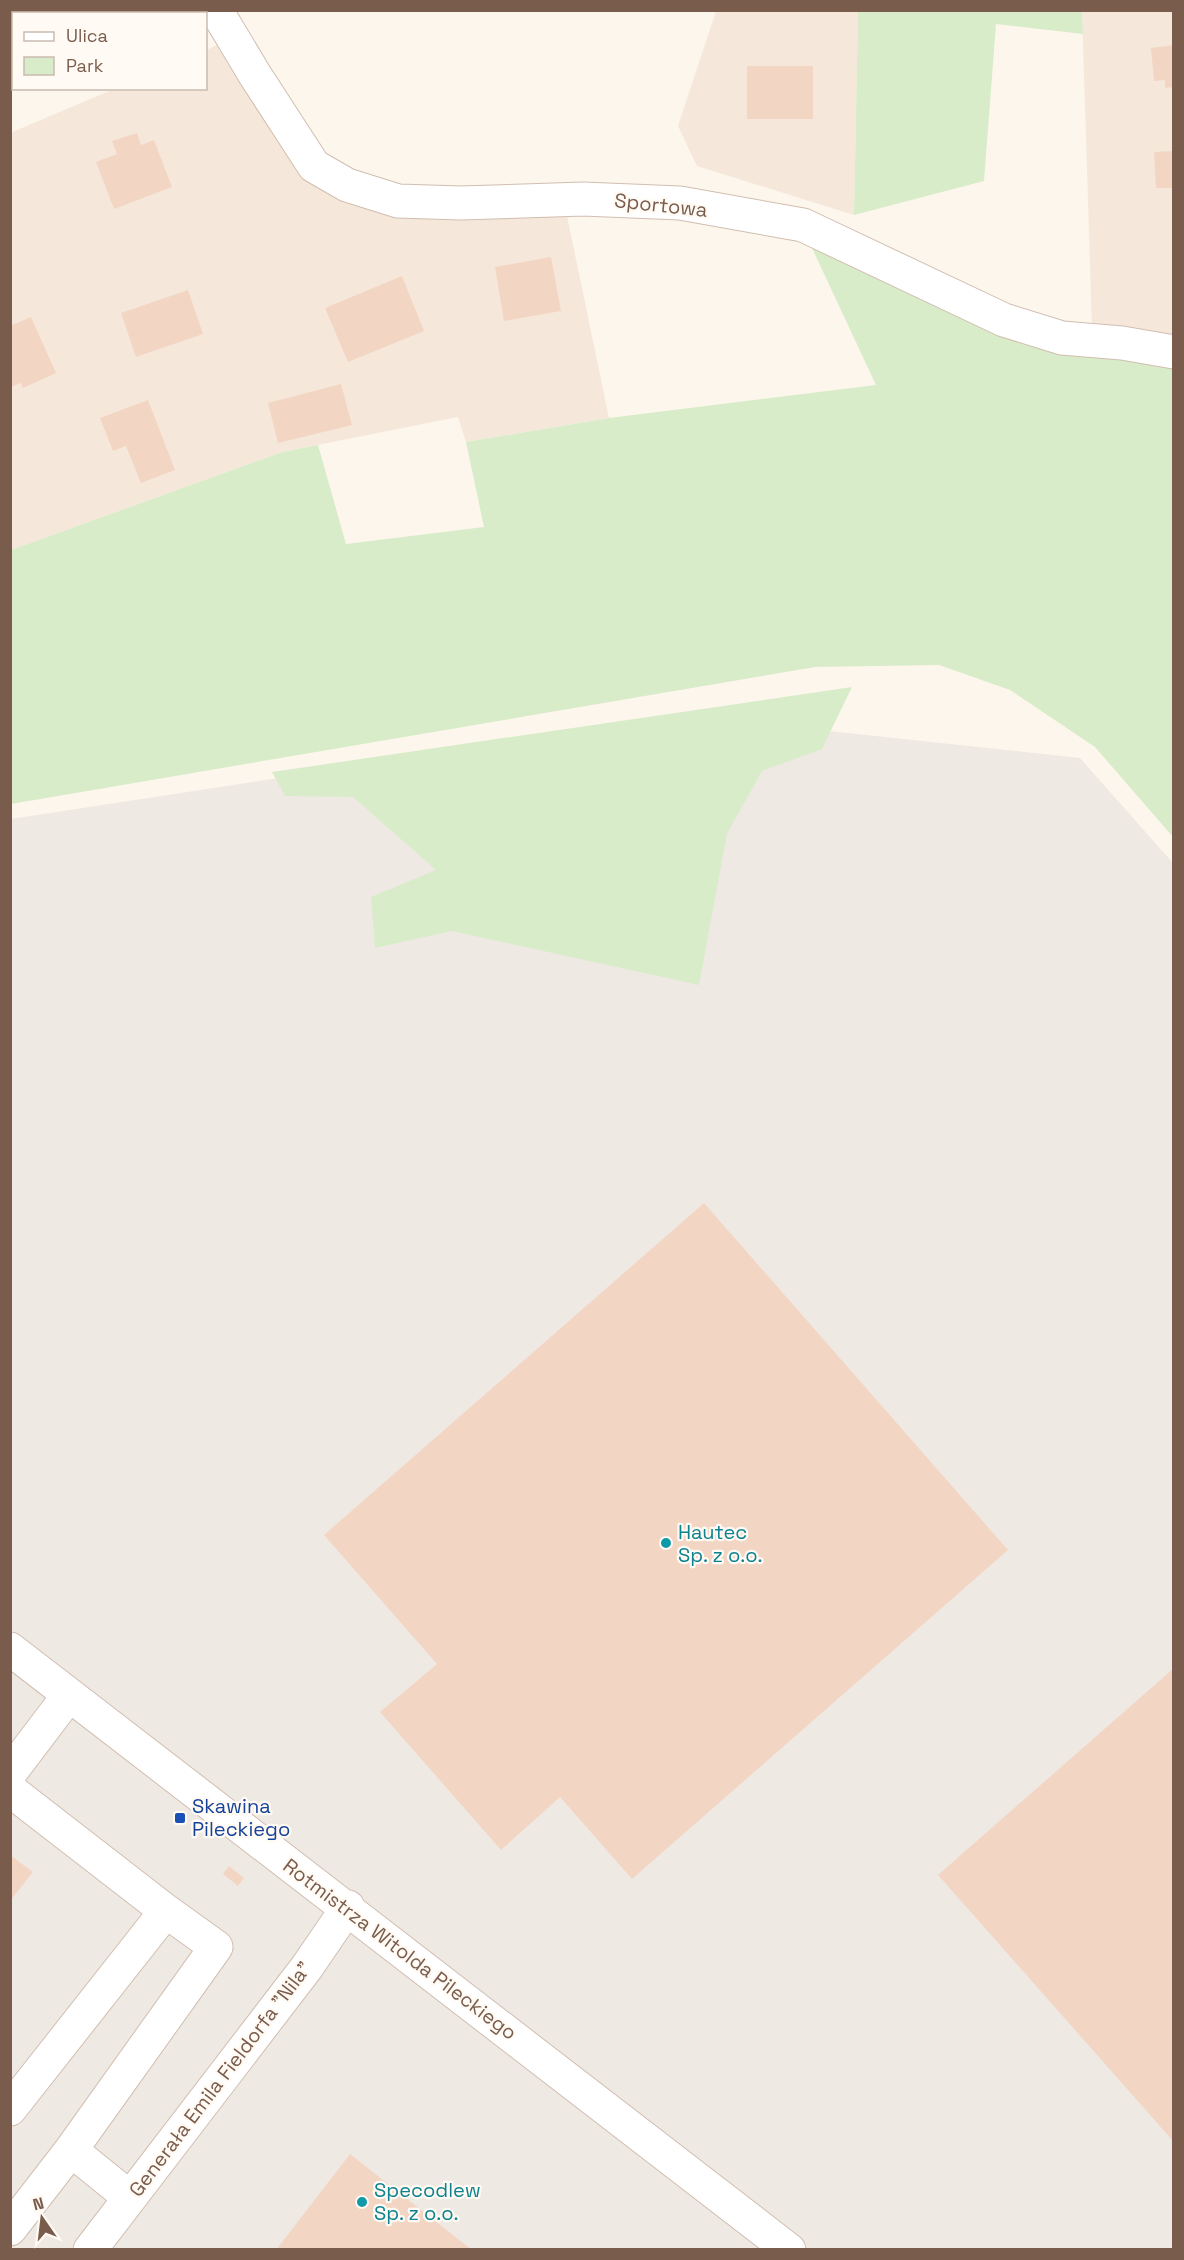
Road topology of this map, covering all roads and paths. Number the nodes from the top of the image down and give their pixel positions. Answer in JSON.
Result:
{"nodes":[{"id":1,"x":216,"y":10,"type":"edge"},
{"id":2,"x":1173,"y":352,"type":"edge"},
{"id":3,"x":10,"y":1649,"type":"edge"},
{"id":4,"x":69,"y":1695,"type":"junction"},
{"id":5,"x":10,"y":1773,"type":"edge"},
{"id":6,"x":10,"y":1790,"type":"edge"},
{"id":7,"x":348,"y":1907,"type":"junction"},
{"id":8,"x":166,"y":1911,"type":"junction"},
{"id":9,"x":10,"y":2109,"type":"edge"},
{"id":10,"x":71,"y":2150,"type":"junction"},
{"id":11,"x":129,"y":2197,"type":"junction"},
{"id":12,"x":10,"y":2229,"type":"edge"},
{"id":13,"x":90,"y":2250,"type":"edge"},
{"id":14,"x":789,"y":2250,"type":"edge"}],
"edges":[{"from":1,"to":2,"type":"street","name":"Sportowa"},
{"from":3,"to":4,"type":"street","name":"Rotmistrza Witolda Pileckiego"},
{"from":4,"to":5,"type":"street"},
{"from":4,"to":7,"type":"street","name":"Rotmistrza Witolda Pileckiego"},
{"from":6,"to":8,"type":"street"},
{"from":7,"to":11,"type":"street","name":"Generała Emila Fieldorfa \"Nila\""},
{"from":7,"to":14,"type":"street","name":"Rotmistrza Witolda Pileckiego"},
{"from":8,"to":9,"type":"street"},
{"from":8,"to":10,"type":"street"},
{"from":10,"to":11,"type":"street"},
{"from":10,"to":12,"type":"street"},
{"from":11,"to":13,"type":"street","name":"Generała Emila Fieldorfa \"Nila\""}]}
